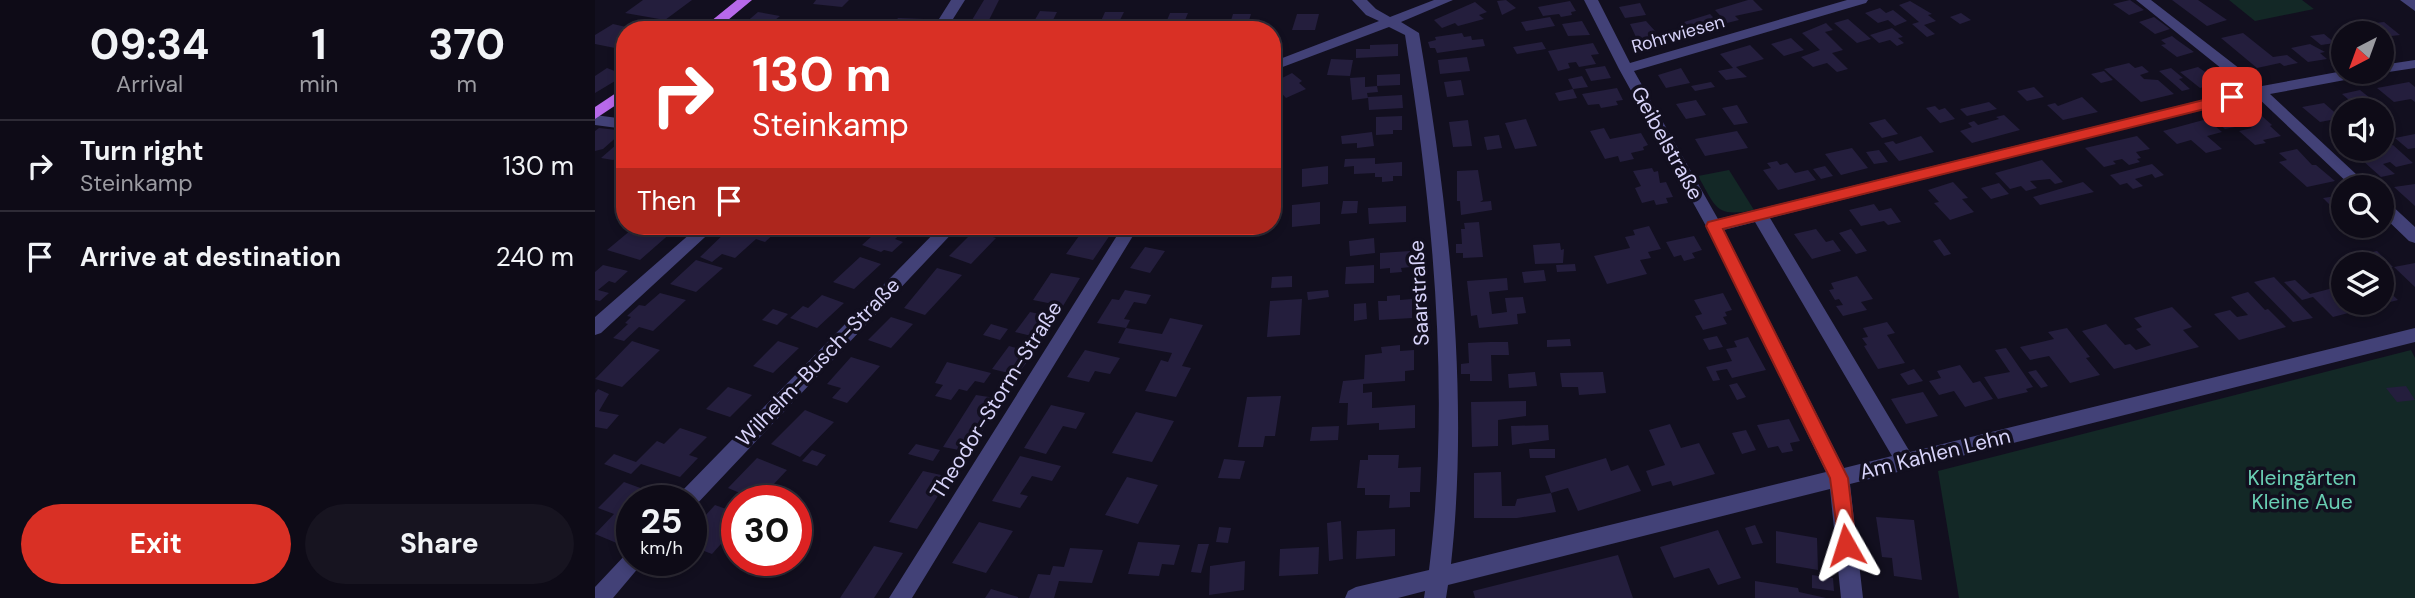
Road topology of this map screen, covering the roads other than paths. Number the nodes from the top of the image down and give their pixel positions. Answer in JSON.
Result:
{"nodes":[{"id":1,"x":745,"y":0,"type":"edge"},
{"id":2,"x":958,"y":0,"type":"edge"},
{"id":3,"x":1359,"y":0,"type":"edge"},
{"id":4,"x":1446,"y":0,"type":"edge"},
{"id":5,"x":1591,"y":0,"type":"edge"},
{"id":6,"x":1861,"y":0,"type":"edge"},
{"id":7,"x":2143,"y":0,"type":"edge"},
{"id":8,"x":2407,"y":0,"type":"edge"},
{"id":9,"x":2415,"y":7,"type":"edge"},
{"id":10,"x":718,"y":21,"type":"edge"},
{"id":11,"x":945,"y":21,"type":"edge"},
{"id":12,"x":1389,"y":22,"type":"junction"},
{"id":13,"x":1281,"y":64,"type":"edge"},
{"id":14,"x":2415,"y":64,"type":"edge"},
{"id":15,"x":2394,"y":67,"type":"edge"},
{"id":16,"x":1626,"y":69,"type":"junction"},
{"id":17,"x":2331,"y":78,"type":"edge"},
{"id":18,"x":2259,"y":91,"type":"junction"},
{"id":19,"x":616,"y":99,"type":"edge"},
{"id":20,"x":595,"y":114,"type":"edge"},
{"id":21,"x":595,"y":120,"type":"edge"},
{"id":22,"x":616,"y":123,"type":"edge"},
{"id":23,"x":2349,"y":175,"type":"edge"},
{"id":24,"x":1760,"y":216,"type":"junction"},
{"id":25,"x":2394,"y":217,"type":"edge"},
{"id":26,"x":1714,"y":226,"type":"junction"},
{"id":27,"x":699,"y":235,"type":"edge"},
{"id":28,"x":942,"y":235,"type":"edge"},
{"id":29,"x":1125,"y":235,"type":"edge"},
{"id":30,"x":2415,"y":237,"type":"edge"},
{"id":31,"x":595,"y":328,"type":"edge"},
{"id":32,"x":2414,"y":337,"type":"edge"},
{"id":33,"x":1905,"y":461,"type":"junction"},
{"id":34,"x":1839,"y":478,"type":"junction"},
{"id":35,"x":701,"y":485,"type":"edge"},
{"id":36,"x":619,"y":576,"type":"edge"},
{"id":37,"x":1437,"y":588,"type":"edge"},
{"id":38,"x":599,"y":598,"type":"edge"},
{"id":39,"x":900,"y":598,"type":"edge"},
{"id":40,"x":1356,"y":598,"type":"edge"},
{"id":41,"x":1852,"y":598,"type":"edge"}],
"edges":[{"from":1,"to":10,"type":"main road"},
{"from":2,"to":11,"type":"street"},
{"from":3,"to":12,"type":"street"},
{"from":4,"to":12,"type":"street"},
{"from":5,"to":16,"type":"street","name":"Geibelstraße"},
{"from":6,"to":16,"type":"street","name":"Rohrwiesen"},
{"from":7,"to":18,"type":"street"},
{"from":8,"to":9,"type":"street"},
{"from":12,"to":13,"type":"street"},
{"from":12,"to":37,"type":"street","name":"Saarstraße"},
{"from":14,"to":15,"type":"street"},
{"from":16,"to":26,"type":"street","name":"Geibelstraße"},
{"from":17,"to":18,"type":"street"},
{"from":18,"to":23,"type":"street"},
{"from":18,"to":24,"type":"street"},
{"from":19,"to":20,"type":"main road"},
{"from":21,"to":22,"type":"street"},
{"from":24,"to":26,"type":"street"},
{"from":24,"to":33,"type":"street"},
{"from":25,"to":30,"type":"street"},
{"from":26,"to":34,"type":"street","name":"Geibelstraße"},
{"from":27,"to":31,"type":"street"},
{"from":28,"to":35,"type":"street","name":"Wilhelm-Busch-Straße"},
{"from":29,"to":39,"type":"street","name":"Theodor-Storm-Straße"},
{"from":32,"to":33,"type":"street","name":"Am Kahlen Lehn"},
{"from":33,"to":34,"type":"street","name":"Am Kahlen Lehn"},
{"from":34,"to":37,"type":"street","name":"Am Kahlen Lehn"},
{"from":34,"to":41,"type":"street","name":"Geibelstraße"},
{"from":36,"to":38,"type":"street"},
{"from":37,"to":40,"type":"street","name":"Am Kahlen Lehn"}]}
